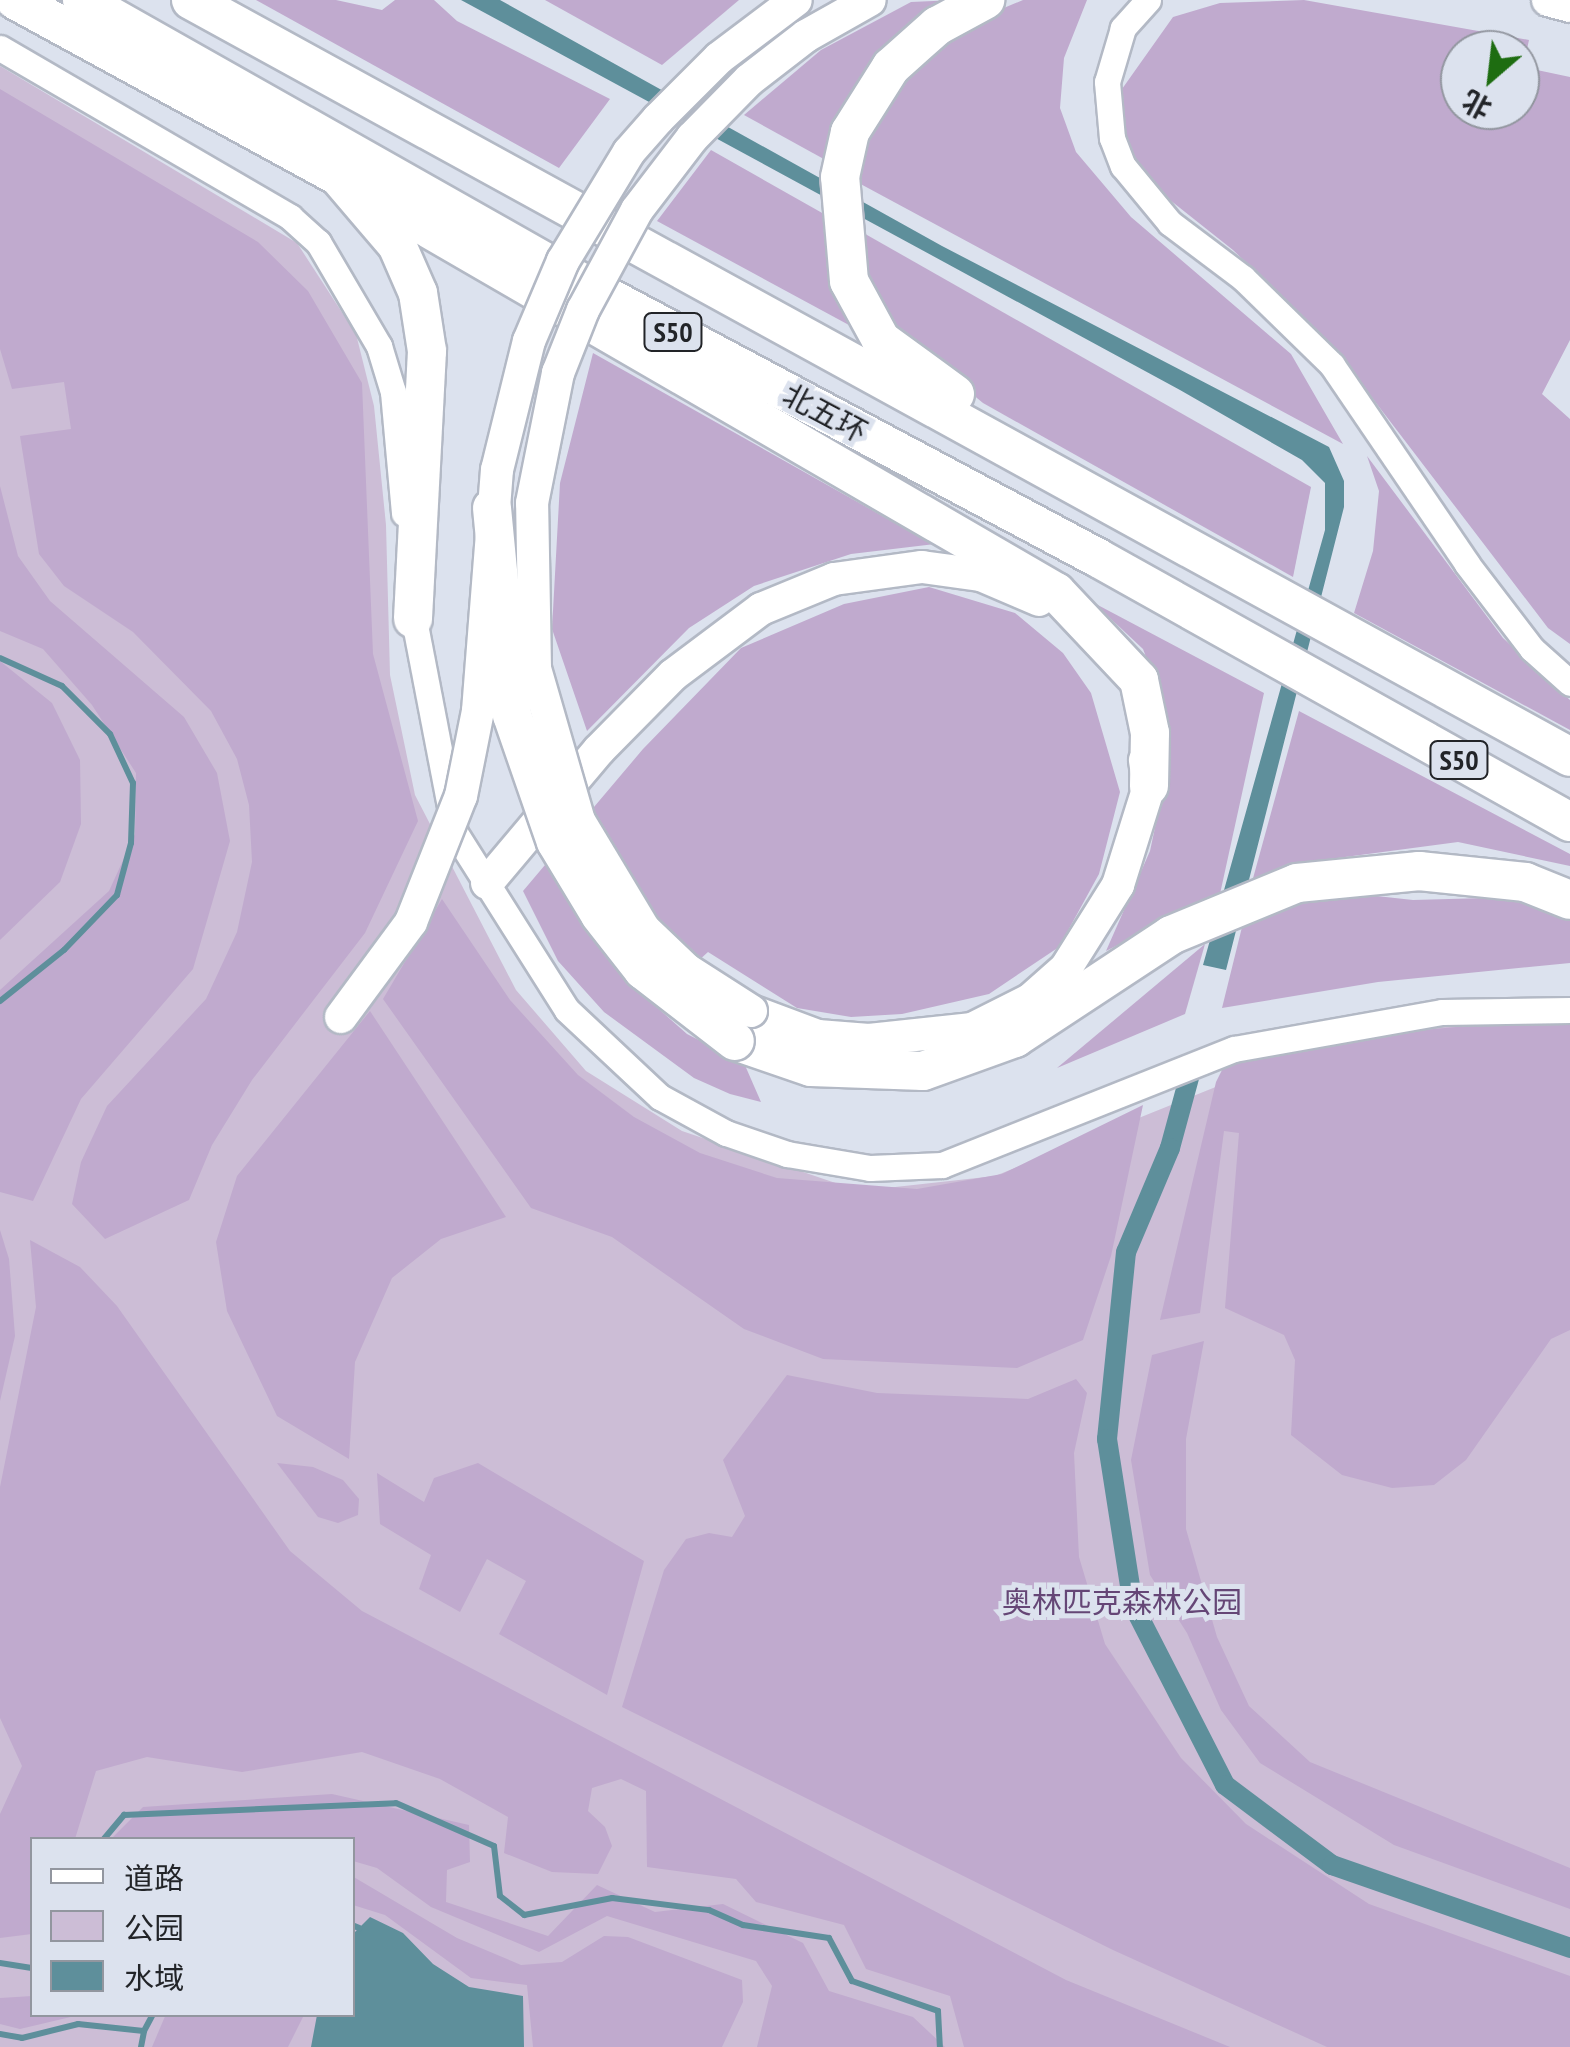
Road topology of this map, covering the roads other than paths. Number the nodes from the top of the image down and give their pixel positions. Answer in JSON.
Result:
{"nodes":[{"id":1,"x":15,"y":0,"type":"edge"},
{"id":2,"x":82,"y":0,"type":"edge"},
{"id":3,"x":191,"y":0,"type":"edge"},
{"id":4,"x":796,"y":0,"type":"edge"},
{"id":5,"x":870,"y":0,"type":"edge"},
{"id":6,"x":985,"y":0,"type":"edge"},
{"id":7,"x":1148,"y":0,"type":"edge"},
{"id":8,"x":1548,"y":0,"type":"edge"},
{"id":9,"x":1570,"y":6,"type":"edge"},
{"id":10,"x":0,"y":48,"type":"edge"},
{"id":11,"x":338,"y":176,"type":"junction"},
{"id":12,"x":1090,"y":491,"type":"junction"},
{"id":13,"x":492,"y":508,"type":"junction"},
{"id":14,"x":412,"y":619,"type":"junction"},
{"id":15,"x":1570,"y":682,"type":"edge"},
{"id":16,"x":1570,"y":757,"type":"edge"},
{"id":17,"x":1149,"y":786,"type":"junction"},
{"id":18,"x":1570,"y":822,"type":"edge"},
{"id":19,"x":487,"y":883,"type":"junction"},
{"id":20,"x":1570,"y":900,"type":"edge"},
{"id":21,"x":1570,"y":1010,"type":"edge"},
{"id":22,"x":341,"y":1016,"type":"dead end"},
{"id":23,"x":743,"y":1026,"type":"junction"}],
"edges":[{"from":1,"to":11,"type":"highway"},
{"from":2,"to":18,"type":"highway","name":"北五环","number":"S50"},
{"from":3,"to":12,"type":"highway","name":"北五环","number":"S50"},
{"from":4,"to":13,"type":"main road","bridge":true},
{"from":5,"to":23,"type":"main road","bridge":true},
{"from":6,"to":12,"type":"highway"},
{"from":7,"to":15,"type":"street"},
{"from":8,"to":9,"type":"main road"},
{"from":10,"to":14,"type":"street"},
{"from":11,"to":14,"type":"highway"},
{"from":11,"to":17,"type":"highway"},
{"from":12,"to":16,"type":"highway","name":"北五环","number":"S50"},
{"from":13,"to":22,"type":"main road","bridge":true},
{"from":13,"to":23,"type":"highway","bridge":true},
{"from":14,"to":19,"type":"street"},
{"from":17,"to":19,"type":"main road"},
{"from":17,"to":23,"type":"main road"},
{"from":19,"to":21,"type":"street"},
{"from":20,"to":23,"type":"highway"}]}
